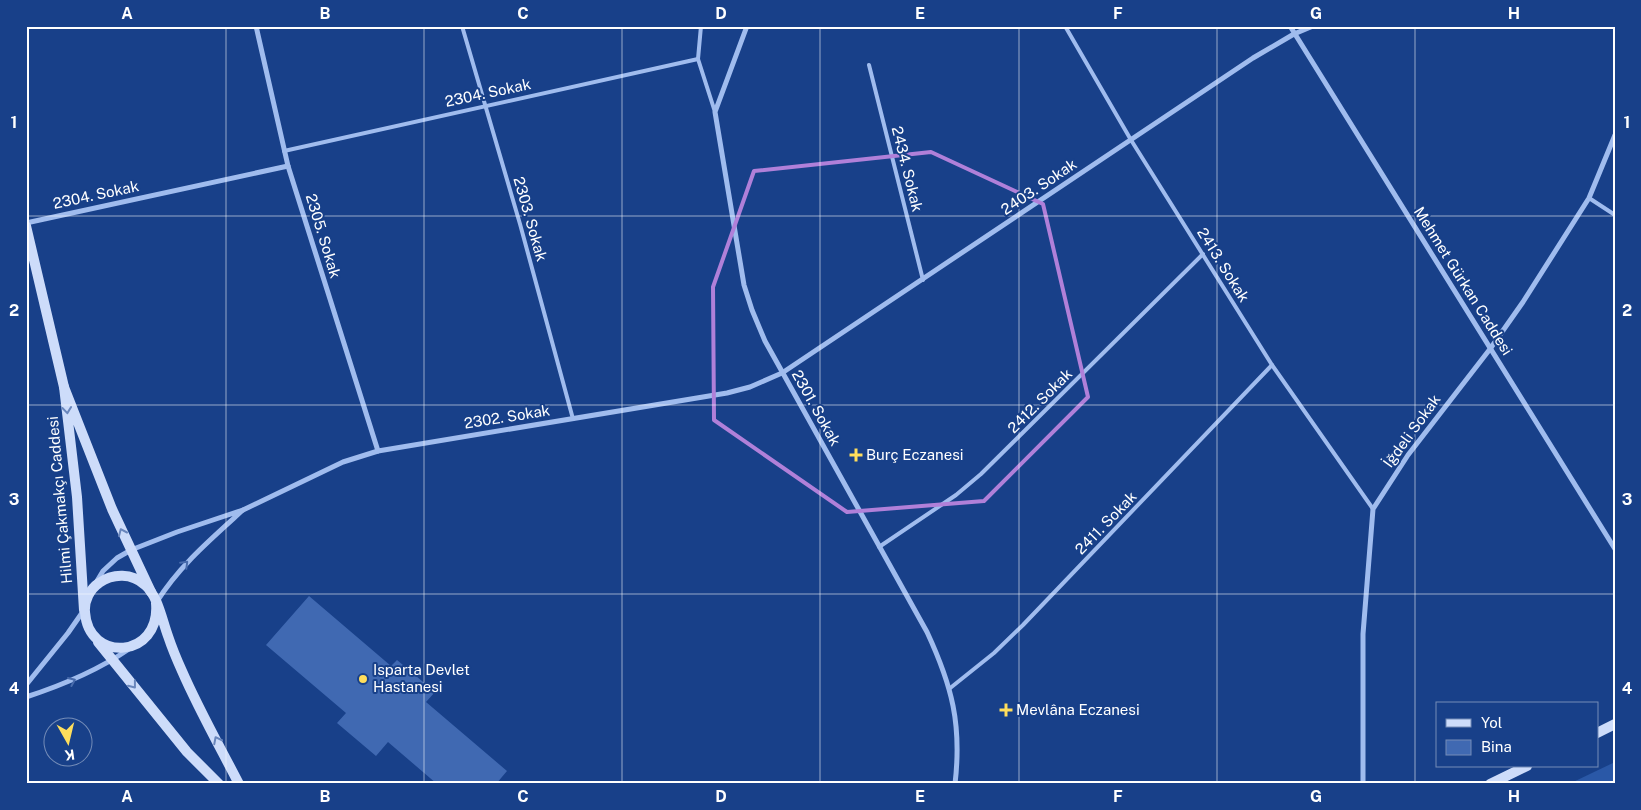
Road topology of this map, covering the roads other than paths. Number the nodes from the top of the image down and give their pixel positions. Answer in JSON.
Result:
{"nodes":[{"id":1,"x":256,"y":26,"type":"edge"},
{"id":2,"x":462,"y":26,"type":"edge"},
{"id":3,"x":702,"y":26,"type":"edge"},
{"id":4,"x":747,"y":26,"type":"edge"},
{"id":5,"x":1065,"y":26,"type":"edge"},
{"id":6,"x":1290,"y":26,"type":"edge"},
{"id":7,"x":1313,"y":26,"type":"edge"},
{"id":8,"x":1294,"y":34,"type":"junction"},
{"id":9,"x":698,"y":60,"type":"junction"},
{"id":10,"x":869,"y":65,"type":"dead end"},
{"id":11,"x":486,"y":106,"type":"junction"},
{"id":12,"x":715,"y":112,"type":"junction"},
{"id":13,"x":1615,"y":135,"type":"edge"},
{"id":14,"x":1131,"y":140,"type":"junction"},
{"id":15,"x":284,"y":150,"type":"junction"},
{"id":16,"x":288,"y":166,"type":"junction"},
{"id":17,"x":1589,"y":198,"type":"junction"},
{"id":18,"x":1615,"y":215,"type":"edge"},
{"id":19,"x":26,"y":224,"type":"edge"},
{"id":20,"x":1203,"y":254,"type":"junction"},
{"id":21,"x":923,"y":280,"type":"junction"},
{"id":22,"x":1490,"y":349,"type":"junction"},
{"id":23,"x":1272,"y":365,"type":"junction"},
{"id":24,"x":782,"y":373,"type":"junction"},
{"id":25,"x":64,"y":387,"type":"junction"},
{"id":26,"x":573,"y":419,"type":"junction"},
{"id":27,"x":378,"y":451,"type":"junction"},
{"id":28,"x":1373,"y":509,"type":"junction"},
{"id":29,"x":243,"y":510,"type":"junction"},
{"id":30,"x":879,"y":547,"type":"junction"},
{"id":31,"x":1615,"y":549,"type":"edge"},
{"id":32,"x":131,"y":550,"type":"junction"},
{"id":33,"x":91,"y":591,"type":"junction"},
{"id":34,"x":151,"y":592,"type":"junction"},
{"id":35,"x":156,"y":603,"type":"junction"},
{"id":36,"x":84,"y":610,"type":"junction"},
{"id":37,"x":91,"y":633,"type":"junction"},
{"id":38,"x":136,"y":644,"type":"junction"},
{"id":39,"x":113,"y":660,"type":"junction"},
{"id":40,"x":26,"y":685,"type":"edge"},
{"id":41,"x":950,"y":689,"type":"junction"},
{"id":42,"x":26,"y":697,"type":"edge"},
{"id":43,"x":1615,"y":724,"type":"edge"},
{"id":44,"x":1598,"y":732,"type":"edge"},
{"id":45,"x":1523,"y":768,"type":"edge"},
{"id":46,"x":219,"y":784,"type":"edge"},
{"id":47,"x":239,"y":784,"type":"edge"},
{"id":48,"x":955,"y":784,"type":"edge"},
{"id":49,"x":1363,"y":784,"type":"edge"},
{"id":50,"x":1490,"y":784,"type":"edge"}],
"edges":[{"from":1,"to":15,"type":"street","name":"2305. Sokak"},
{"from":2,"to":11,"type":"lane","name":"2303. Sokak"},
{"from":3,"to":9,"type":"lane","name":"2301. Sokak"},
{"from":4,"to":12,"type":"street"},
{"from":5,"to":14,"type":"lane","name":"2413. Sokak"},
{"from":6,"to":8,"type":"street","name":"Mehmet Gürkan Caddesi"},
{"from":7,"to":8,"type":"street","name":"2403. Sokak"},
{"from":8,"to":14,"type":"street","name":"2403. Sokak"},
{"from":8,"to":22,"type":"street","name":"Mehmet Gürkan Caddesi"},
{"from":9,"to":11,"type":"lane","name":"2304. Sokak"},
{"from":9,"to":12,"type":"lane","name":"2301. Sokak"},
{"from":10,"to":21,"type":"lane","name":"2434. Sokak"},
{"from":11,"to":15,"type":"lane","name":"2304. Sokak"},
{"from":11,"to":26,"type":"lane","name":"2303. Sokak"},
{"from":12,"to":24,"type":"street","name":"2301. Sokak"},
{"from":13,"to":17,"type":"street","name":"İğdeli Sokak"},
{"from":14,"to":20,"type":"lane","name":"2413. Sokak"},
{"from":14,"to":21,"type":"street","name":"2403. Sokak"},
{"from":15,"to":16,"type":"street","name":"2305. Sokak"},
{"from":16,"to":19,"type":"street","name":"2304. Sokak"},
{"from":16,"to":27,"type":"street","name":"2305. Sokak"},
{"from":17,"to":18,"type":"lane"},
{"from":17,"to":22,"type":"street","name":"İğdeli Sokak"},
{"from":19,"to":25,"type":"main road","name":"Hilmi Çakmakçı Caddesi"},
{"from":20,"to":23,"type":"lane","name":"2413. Sokak"},
{"from":20,"to":30,"type":"lane","name":"2412. Sokak"},
{"from":21,"to":24,"type":"street","name":"2403. Sokak"},
{"from":22,"to":28,"type":"street","name":"İğdeli Sokak"},
{"from":22,"to":31,"type":"street","name":"Mehmet Gürkan Caddesi"},
{"from":23,"to":28,"type":"lane","name":"2413. Sokak"},
{"from":23,"to":41,"type":"lane","name":"2411. Sokak"},
{"from":24,"to":26,"type":"street","name":"2302. Sokak"},
{"from":24,"to":30,"type":"street","name":"2301. Sokak"},
{"from":32,"to":25,"type":"main road","name":"Hilmi Çakmakçı Caddesi","one_way":true},
{"from":25,"to":36,"type":"main road","name":"Hilmi Çakmakçı Caddesi","one_way":true},
{"from":26,"to":27,"type":"street","name":"2302. Sokak"},
{"from":27,"to":29,"type":"street","name":"2302. Sokak"},
{"from":28,"to":49,"type":"street","name":"İğdeli Sokak"},
{"from":29,"to":32,"type":"street","name":"2302. Sokak"},
{"from":35,"to":29,"type":"street","name":"2302. Sokak","one_way":true},
{"from":30,"to":41,"type":"street","name":"2301. Sokak"},
{"from":32,"to":33,"type":"street","name":"2302. Sokak"},
{"from":32,"to":34,"type":"main road","name":"Hilmi Çakmakçı Caddesi"},
{"from":33,"to":34,"type":"main road"},
{"from":33,"to":36,"type":"main road"},
{"from":34,"to":35,"type":"main road"},
{"from":35,"to":38,"type":"main road"},
{"from":47,"to":35,"type":"main road","one_way":true},
{"from":36,"to":37,"type":"main road"},
{"from":36,"to":40,"type":"street"},
{"from":37,"to":38,"type":"main road"},
{"from":37,"to":39,"type":"main road"},
{"from":38,"to":39,"type":"street"},
{"from":42,"to":39,"type":"street","one_way":true},
{"from":39,"to":46,"type":"main road","one_way":true},
{"from":41,"to":48,"type":"street","name":"2301. Sokak"},
{"from":43,"to":44,"type":"main road"},
{"from":45,"to":50,"type":"main road"}]}
